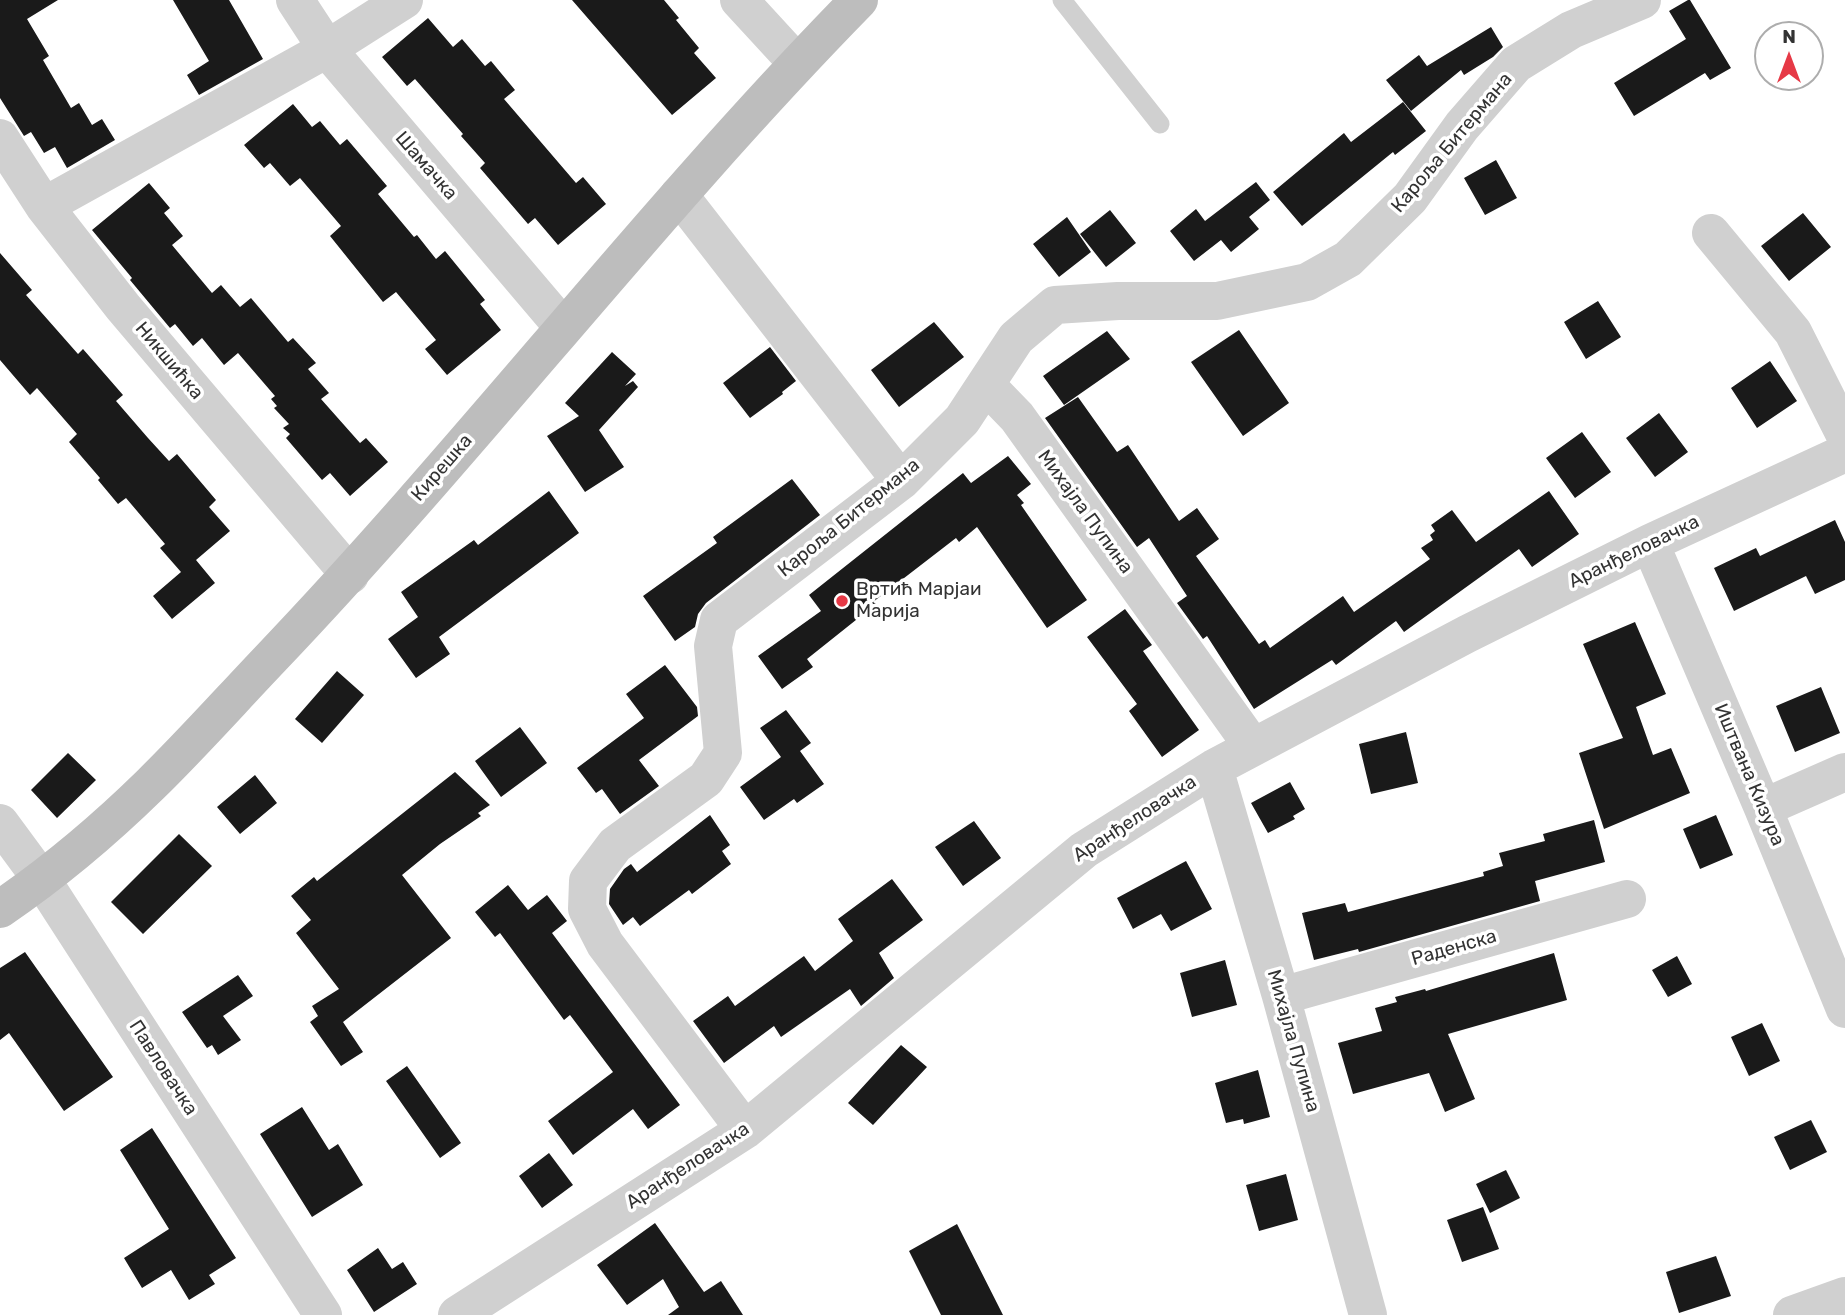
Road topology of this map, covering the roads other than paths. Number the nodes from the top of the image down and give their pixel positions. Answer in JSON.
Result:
{"nodes":[{"id":1,"x":295,"y":0,"type":"edge"},
{"id":2,"x":404,"y":0,"type":"edge"},
{"id":3,"x":739,"y":0,"type":"edge"},
{"id":4,"x":859,"y":0,"type":"edge"},
{"id":5,"x":1062,"y":0,"type":"edge"},
{"id":6,"x":1642,"y":0,"type":"edge"},
{"id":7,"x":327,"y":49,"type":"junction"},
{"id":8,"x":797,"y":63,"type":"junction"},
{"id":9,"x":1160,"y":124,"type":"dead end"},
{"id":10,"x":0,"y":138,"type":"edge"},
{"id":11,"x":679,"y":195,"type":"junction"},
{"id":12,"x":44,"y":206,"type":"junction"},
{"id":13,"x":1711,"y":233,"type":"dead end"},
{"id":14,"x":563,"y":327,"type":"junction"},
{"id":15,"x":986,"y":385,"type":"junction"},
{"id":16,"x":1845,"y":435,"type":"edge"},
{"id":17,"x":1845,"y":453,"type":"edge"},
{"id":18,"x":901,"y":481,"type":"junction"},
{"id":19,"x":1650,"y":543,"type":"junction"},
{"id":20,"x":350,"y":575,"type":"junction"},
{"id":21,"x":1253,"y":747,"type":"junction"},
{"id":22,"x":1214,"y":768,"type":"junction"},
{"id":23,"x":1845,"y":772,"type":"edge"},
{"id":24,"x":1763,"y":808,"type":"junction"},
{"id":25,"x":0,"y":823,"type":"edge"},
{"id":26,"x":42,"y":880,"type":"junction"},
{"id":27,"x":1627,"y":899,"type":"dead end"},
{"id":28,"x":0,"y":909,"type":"edge"},
{"id":29,"x":1281,"y":996,"type":"junction"},
{"id":30,"x":1845,"y":1009,"type":"edge"},
{"id":31,"x":745,"y":1130,"type":"junction"},
{"id":32,"x":1845,"y":1296,"type":"edge"},
{"id":33,"x":323,"y":1315,"type":"edge"},
{"id":34,"x":457,"y":1315,"type":"edge"},
{"id":35,"x":1368,"y":1315,"type":"edge"},
{"id":36,"x":1792,"y":1315,"type":"edge"}],
"edges":[{"from":1,"to":7,"type":"street","name":"Шамачка"},
{"from":2,"to":7,"type":"street"},
{"from":3,"to":8,"type":"street"},
{"from":4,"to":8,"type":"street","name":"Кирешка"},
{"from":5,"to":9,"type":"lane"},
{"from":6,"to":15,"type":"street","name":"Кароља Битермана"},
{"from":7,"to":12,"type":"street"},
{"from":7,"to":14,"type":"street","name":"Шамачка"},
{"from":8,"to":11,"type":"street","name":"Кирешка"},
{"from":10,"to":12,"type":"street","name":"Никшићка"},
{"from":11,"to":14,"type":"street","name":"Кирешка"},
{"from":11,"to":18,"type":"street"},
{"from":12,"to":20,"type":"street","name":"Никшићка"},
{"from":13,"to":16,"type":"street"},
{"from":14,"to":20,"type":"street","name":"Кирешка"},
{"from":15,"to":18,"type":"street","name":"Кароља Битермана"},
{"from":15,"to":21,"type":"street","name":"Михајла Пупина"},
{"from":17,"to":19,"type":"street","name":"Аранђеловачка"},
{"from":18,"to":31,"type":"street","name":"Кароља Битермана"},
{"from":19,"to":21,"type":"street","name":"Аранђеловачка"},
{"from":19,"to":24,"type":"street","name":"Иштвана Кизура"},
{"from":20,"to":26,"type":"street","name":"Кирешка"},
{"from":21,"to":22,"type":"street","name":"Аранђеловачка"},
{"from":22,"to":29,"type":"street","name":"Михајла Пупина"},
{"from":22,"to":31,"type":"street","name":"Аранђеловачка"},
{"from":23,"to":24,"type":"street"},
{"from":24,"to":30,"type":"street","name":"Иштвана Кизура"},
{"from":25,"to":26,"type":"street","name":"Павловачка"},
{"from":26,"to":28,"type":"street","name":"Кирешка"},
{"from":26,"to":33,"type":"street","name":"Павловачка"},
{"from":27,"to":29,"type":"street","name":"Раденска"},
{"from":29,"to":35,"type":"street","name":"Михајла Пупина"},
{"from":31,"to":34,"type":"street","name":"Аранђеловачка"},
{"from":32,"to":36,"type":"street"}]}
